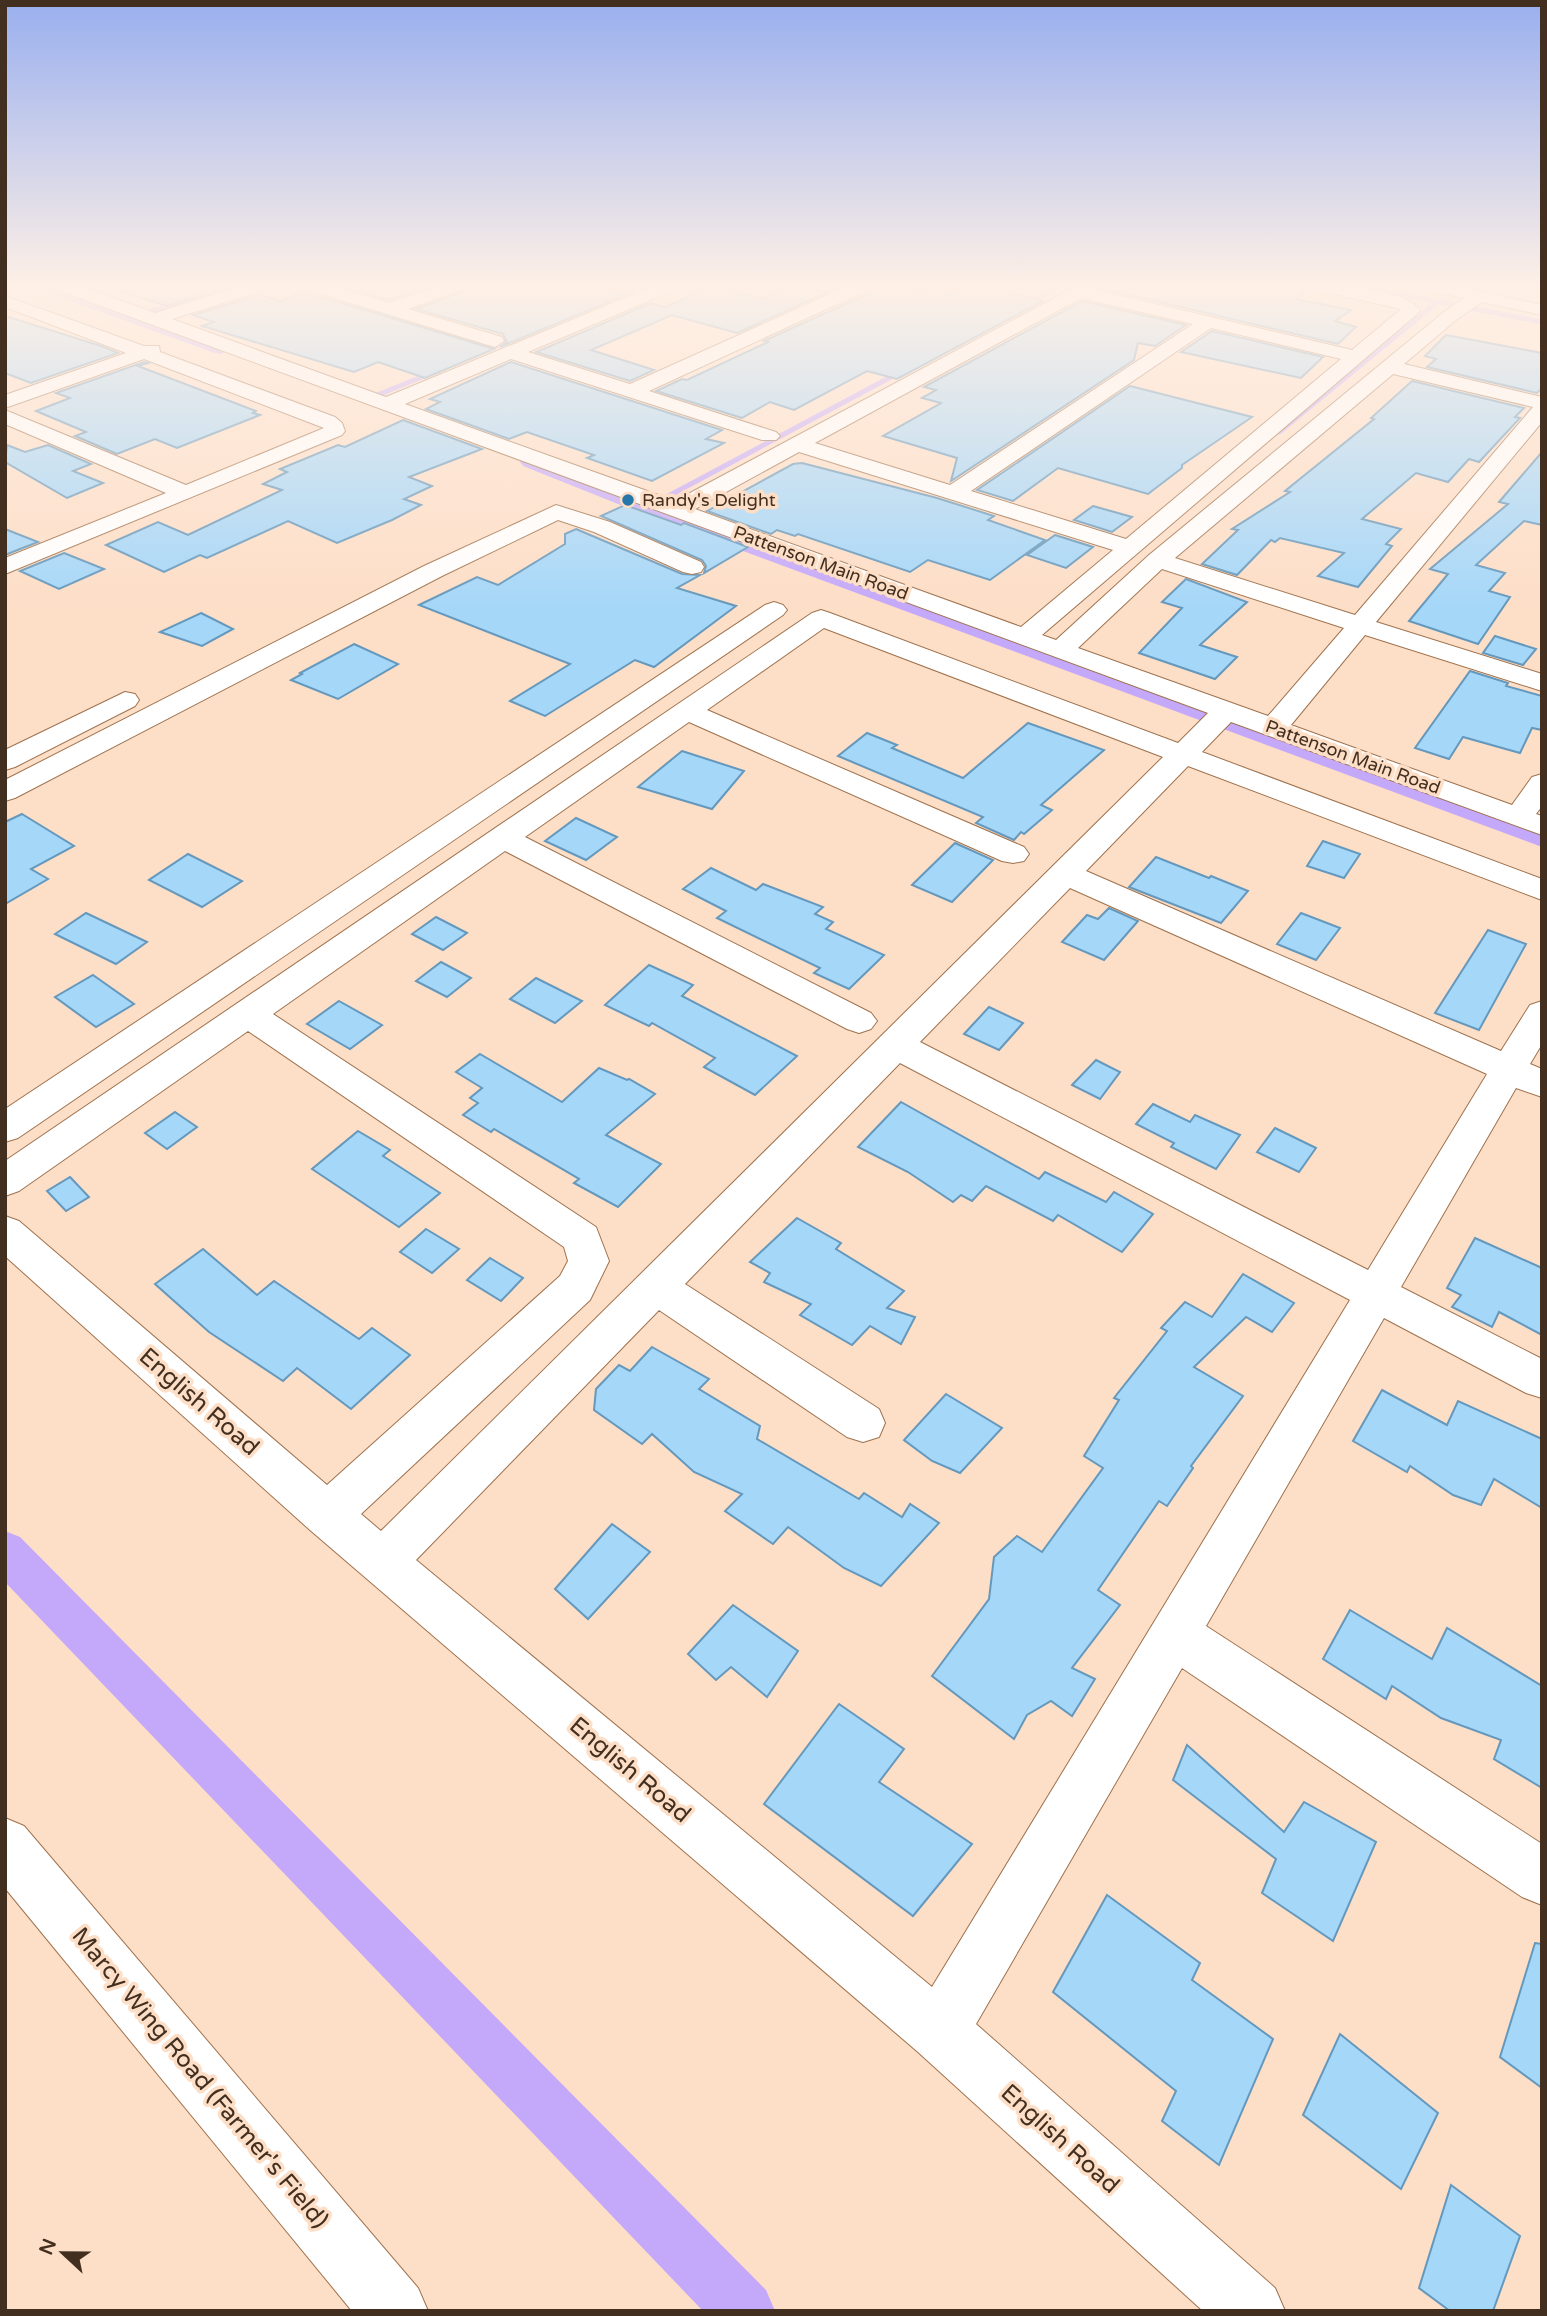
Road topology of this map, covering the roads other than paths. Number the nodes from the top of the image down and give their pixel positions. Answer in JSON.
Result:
{"nodes":[{"id":1,"x":30,"y":393,"type":"edge"},
{"id":2,"x":248,"y":393,"type":"edge"},
{"id":3,"x":355,"y":393,"type":"edge"},
{"id":4,"x":388,"y":393,"type":"edge"},
{"id":5,"x":639,"y":393,"type":"edge"},
{"id":6,"x":872,"y":393,"type":"edge"},
{"id":7,"x":1102,"y":393,"type":"edge"},
{"id":8,"x":1309,"y":393,"type":"edge"},
{"id":9,"x":1359,"y":393,"type":"edge"},
{"id":10,"x":1500,"y":393,"type":"edge"},
{"id":11,"x":373,"y":399,"type":"junction"},
{"id":12,"x":5,"y":402,"type":"edge"},
{"id":13,"x":1542,"y":403,"type":"edge"},
{"id":14,"x":1542,"y":409,"type":"edge"},
{"id":15,"x":5,"y":416,"type":"edge"},
{"id":16,"x":782,"y":437,"type":"junction"},
{"id":17,"x":745,"y":449,"type":"dead end"},
{"id":18,"x":184,"y":492,"type":"junction"},
{"id":19,"x":954,"y":492,"type":"junction"},
{"id":20,"x":675,"y":498,"type":"junction"},
{"id":21,"x":484,"y":519,"type":"dead end"},
{"id":22,"x":1128,"y":547,"type":"junction"},
{"id":23,"x":1158,"y":560,"type":"junction"},
{"id":24,"x":5,"y":567,"type":"edge"},
{"id":25,"x":692,"y":567,"type":"dead end"},
{"id":26,"x":341,"y":591,"type":"junction"},
{"id":27,"x":370,"y":603,"type":"junction"},
{"id":28,"x":774,"y":610,"type":"dead end"},
{"id":29,"x":279,"y":623,"type":"dead end"},
{"id":30,"x":1359,"y":625,"type":"junction"},
{"id":31,"x":1024,"y":637,"type":"junction"},
{"id":32,"x":1060,"y":650,"type":"junction"},
{"id":33,"x":1542,"y":683,"type":"edge"},
{"id":34,"x":142,"y":692,"type":"dead end"},
{"id":35,"x":687,"y":711,"type":"junction"},
{"id":36,"x":1223,"y":713,"type":"junction"},
{"id":37,"x":1273,"y":728,"type":"junction"},
{"id":38,"x":1183,"y":752,"type":"junction"},
{"id":39,"x":5,"y":761,"type":"edge"},
{"id":40,"x":1542,"y":783,"type":"edge"},
{"id":41,"x":5,"y":792,"type":"edge"},
{"id":42,"x":1531,"y":822,"type":"edge"},
{"id":43,"x":503,"y":838,"type":"junction"},
{"id":44,"x":1013,"y":853,"type":"dead end"},
{"id":45,"x":1063,"y":873,"type":"junction"},
{"id":46,"x":1542,"y":890,"type":"edge"},
{"id":47,"x":1542,"y":1013,"type":"edge"},
{"id":48,"x":248,"y":1014,"type":"junction"},
{"id":49,"x":859,"y":1021,"type":"dead end"},
{"id":50,"x":894,"y":1044,"type":"junction"},
{"id":51,"x":1525,"y":1077,"type":"edge"},
{"id":52,"x":5,"y":1128,"type":"edge"},
{"id":53,"x":5,"y":1181,"type":"edge"},
{"id":54,"x":5,"y":1232,"type":"edge"},
{"id":55,"x":655,"y":1286,"type":"junction"},
{"id":56,"x":1376,"y":1294,"type":"junction"},
{"id":57,"x":1542,"y":1380,"type":"edge"},
{"id":58,"x":863,"y":1423,"type":"dead end"},
{"id":59,"x":327,"y":1515,"type":"junction"},
{"id":60,"x":383,"y":1561,"type":"junction"},
{"id":61,"x":1174,"y":1634,"type":"junction"},
{"id":62,"x":5,"y":1845,"type":"edge"},
{"id":63,"x":1542,"y":1877,"type":"edge"},
{"id":64,"x":939,"y":2031,"type":"junction"},
{"id":65,"x":395,"y":2311,"type":"edge"},
{"id":66,"x":1252,"y":2311,"type":"edge"}],
"edges":[{"from":1,"to":12,"type":"street"},
{"from":2,"to":18,"type":"street"},
{"from":3,"to":11,"type":"street","name":"Pattenson Main Road"},
{"from":4,"to":11,"type":"street"},
{"from":5,"to":16,"type":"street"},
{"from":6,"to":16,"type":"street"},
{"from":7,"to":19,"type":"street"},
{"from":8,"to":22,"type":"street"},
{"from":9,"to":23,"type":"street"},
{"from":10,"to":13,"type":"street"},
{"from":11,"to":20,"type":"street","name":"Pattenson Main Road"},
{"from":14,"to":30,"type":"street"},
{"from":15,"to":18,"type":"street"},
{"from":16,"to":17,"type":"street"},
{"from":16,"to":19,"type":"street"},
{"from":16,"to":20,"type":"street"},
{"from":18,"to":24,"type":"street"},
{"from":19,"to":22,"type":"street"},
{"from":20,"to":31,"type":"street","name":"Pattenson Main Road"},
{"from":21,"to":26,"type":"street"},
{"from":22,"to":31,"type":"street"},
{"from":23,"to":30,"type":"street"},
{"from":23,"to":32,"type":"street"},
{"from":25,"to":27,"type":"street"},
{"from":26,"to":27,"type":"street"},
{"from":26,"to":29,"type":"street"},
{"from":27,"to":41,"type":"street"},
{"from":28,"to":52,"type":"street"},
{"from":30,"to":33,"type":"street"},
{"from":30,"to":37,"type":"street"},
{"from":31,"to":32,"type":"street","name":"Pattenson Main Road"},
{"from":32,"to":36,"type":"street","name":"Pattenson Main Road"},
{"from":34,"to":39,"type":"street"},
{"from":35,"to":38,"type":"street"},
{"from":35,"to":43,"type":"street"},
{"from":35,"to":44,"type":"street"},
{"from":36,"to":37,"type":"street","name":"Pattenson Main Road"},
{"from":36,"to":38,"type":"street"},
{"from":37,"to":42,"type":"street","name":"Pattenson Main Road"},
{"from":38,"to":45,"type":"street"},
{"from":38,"to":46,"type":"street"},
{"from":40,"to":42,"type":"street"},
{"from":43,"to":48,"type":"street"},
{"from":43,"to":49,"type":"street"},
{"from":45,"to":50,"type":"street"},
{"from":45,"to":51,"type":"street"},
{"from":47,"to":51,"type":"street"},
{"from":48,"to":53,"type":"street"},
{"from":48,"to":59,"type":"street"},
{"from":50,"to":55,"type":"street"},
{"from":50,"to":56,"type":"street"},
{"from":51,"to":56,"type":"street"},
{"from":54,"to":59,"type":"street","name":"English Road"},
{"from":55,"to":58,"type":"street"},
{"from":55,"to":60,"type":"street"},
{"from":56,"to":57,"type":"street"},
{"from":56,"to":61,"type":"street"},
{"from":59,"to":60,"type":"street","name":"English Road"},
{"from":60,"to":64,"type":"street","name":"English Road"},
{"from":61,"to":63,"type":"street"},
{"from":61,"to":64,"type":"street"},
{"from":62,"to":65,"type":"street","name":"Marcy Wing Road (Farmer's Field)"},
{"from":64,"to":66,"type":"street","name":"English Road"}]}
